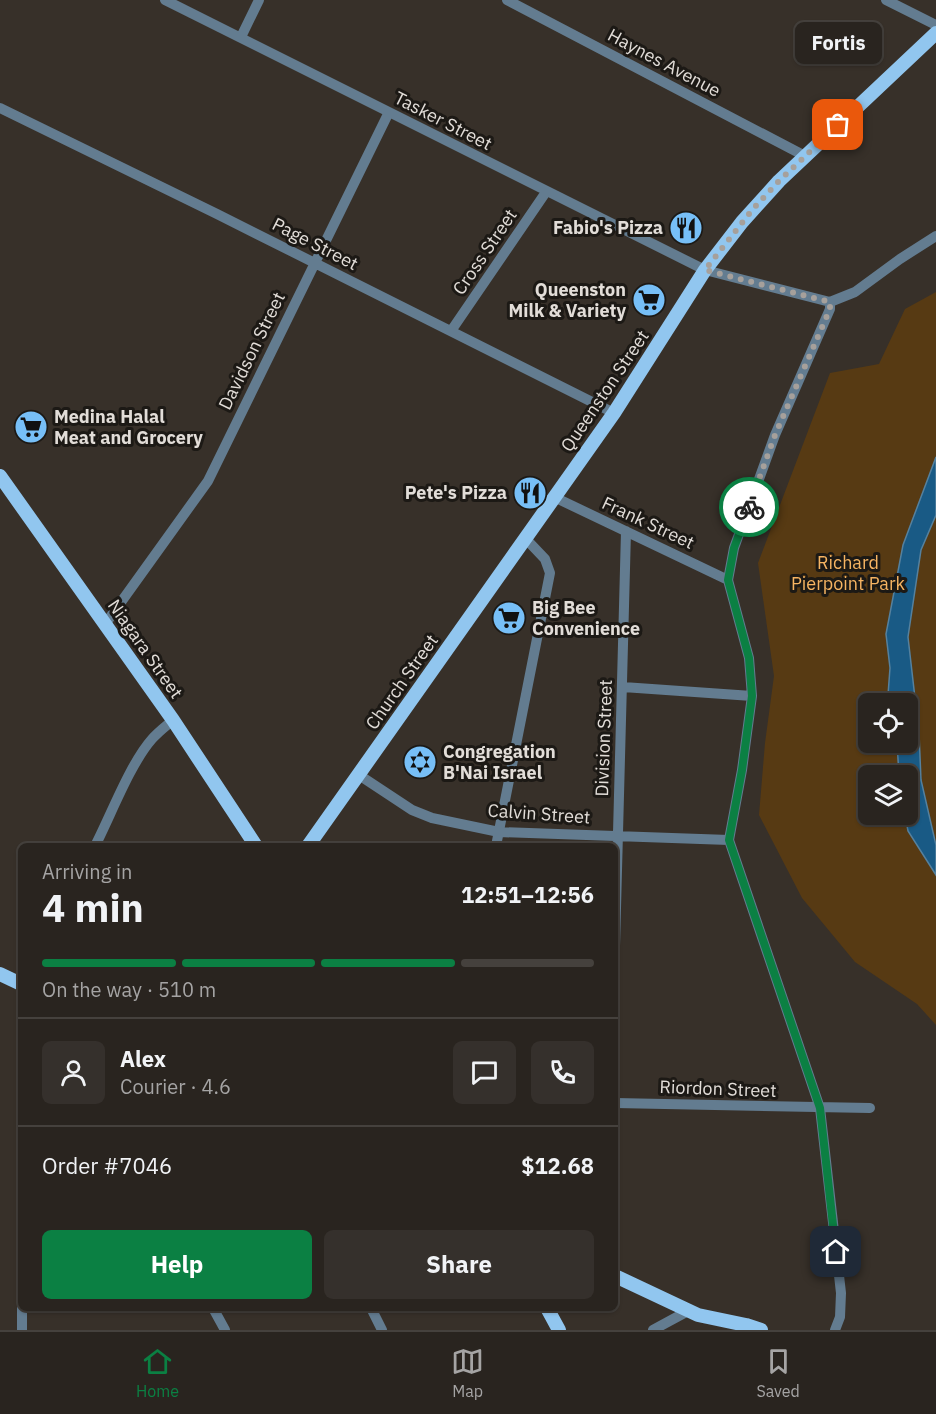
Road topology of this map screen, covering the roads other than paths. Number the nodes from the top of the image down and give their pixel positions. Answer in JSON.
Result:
{"nodes":[{"id":1,"x":165,"y":0,"type":"edge"},
{"id":2,"x":260,"y":0,"type":"edge"},
{"id":3,"x":507,"y":0,"type":"edge"},
{"id":4,"x":886,"y":0,"type":"edge"},
{"id":5,"x":936,"y":25,"type":"edge"},
{"id":6,"x":936,"y":33,"type":"edge"},
{"id":7,"x":241,"y":37,"type":"junction"},
{"id":8,"x":0,"y":108,"type":"edge"},
{"id":9,"x":389,"y":112,"type":"junction"},
{"id":10,"x":805,"y":156,"type":"junction"},
{"id":11,"x":546,"y":192,"type":"junction"},
{"id":12,"x":936,"y":236,"type":"edge"},
{"id":13,"x":314,"y":263,"type":"junction"},
{"id":14,"x":705,"y":270,"type":"junction"},
{"id":15,"x":830,"y":302,"type":"junction"},
{"id":16,"x":451,"y":331,"type":"junction"},
{"id":17,"x":614,"y":413,"type":"junction"},
{"id":18,"x":0,"y":476,"type":"edge"},
{"id":19,"x":554,"y":497,"type":"junction"},
{"id":20,"x":626,"y":531,"type":"junction"},
{"id":21,"x":526,"y":539,"type":"junction"},
{"id":22,"x":728,"y":580,"type":"junction"},
{"id":23,"x":106,"y":623,"type":"junction"},
{"id":24,"x":622,"y":687,"type":"junction"},
{"id":25,"x":752,"y":696,"type":"junction"},
{"id":26,"x":173,"y":720,"type":"junction"},
{"id":27,"x":359,"y":775,"type":"junction"},
{"id":28,"x":499,"y":831,"type":"junction"},
{"id":29,"x":617,"y":835,"type":"junction"},
{"id":30,"x":729,"y":840,"type":"junction"},
{"id":31,"x":97,"y":843,"type":"edge"},
{"id":32,"x":254,"y":843,"type":"edge"},
{"id":33,"x":310,"y":843,"type":"edge"},
{"id":34,"x":497,"y":843,"type":"edge"},
{"id":35,"x":617,"y":843,"type":"edge"},
{"id":36,"x":0,"y":974,"type":"edge"},
{"id":37,"x":18,"y":983,"type":"edge"},
{"id":38,"x":618,"y":1103,"type":"edge"},
{"id":39,"x":820,"y":1108,"type":"junction"},
{"id":40,"x":870,"y":1108,"type":"dead end"},
{"id":41,"x":618,"y":1277,"type":"edge"},
{"id":42,"x":22,"y":1311,"type":"edge"},
{"id":43,"x":215,"y":1311,"type":"edge"},
{"id":44,"x":372,"y":1311,"type":"edge"},
{"id":45,"x":549,"y":1311,"type":"edge"},
{"id":46,"x":693,"y":1313,"type":"junction"},
{"id":47,"x":223,"y":1327,"type":"edge"},
{"id":48,"x":22,"y":1330,"type":"edge"},
{"id":49,"x":210,"y":1330,"type":"edge"},
{"id":50,"x":382,"y":1330,"type":"edge"},
{"id":51,"x":559,"y":1330,"type":"edge"},
{"id":52,"x":653,"y":1330,"type":"edge"},
{"id":53,"x":720,"y":1330,"type":"edge"},
{"id":54,"x":761,"y":1330,"type":"edge"},
{"id":55,"x":835,"y":1330,"type":"edge"}],
"edges":[{"from":1,"to":7,"type":"street","name":"Tasker Street"},
{"from":2,"to":7,"type":"street"},
{"from":3,"to":10,"type":"street","name":"Haynes Avenue"},
{"from":4,"to":5,"type":"street"},
{"from":6,"to":10,"type":"main road","name":"Queenston Street"},
{"from":7,"to":9,"type":"street","name":"Tasker Street"},
{"from":8,"to":13,"type":"street","name":"Page Street"},
{"from":9,"to":11,"type":"street","name":"Tasker Street"},
{"from":9,"to":13,"type":"street","name":"Davidson Street"},
{"from":10,"to":14,"type":"main road","name":"Queenston Street"},
{"from":11,"to":14,"type":"street","name":"Tasker Street"},
{"from":11,"to":16,"type":"street","name":"Cross Street"},
{"from":12,"to":15,"type":"street"},
{"from":13,"to":16,"type":"street","name":"Page Street"},
{"from":13,"to":23,"type":"street","name":"Davidson Street"},
{"from":14,"to":15,"type":"street","name":"Tasker Street"},
{"from":14,"to":17,"type":"main road","name":"Queenston Street"},
{"from":15,"to":22,"type":"street"},
{"from":16,"to":17,"type":"street","name":"Page Street"},
{"from":17,"to":19,"type":"main road","name":"Queenston Street"},
{"from":18,"to":23,"type":"main road","name":"Niagara Street"},
{"from":19,"to":20,"type":"street","name":"Frank Street"},
{"from":19,"to":21,"type":"main road","name":"Queenston Street"},
{"from":20,"to":22,"type":"street","name":"Frank Street"},
{"from":20,"to":24,"type":"street","name":"Division Street"},
{"from":21,"to":27,"type":"main road","name":"Church Street"},
{"from":21,"to":28,"type":"street"},
{"from":22,"to":25,"type":"street"},
{"from":23,"to":26,"type":"main road","name":"Niagara Street"},
{"from":24,"to":25,"type":"street"},
{"from":24,"to":29,"type":"street","name":"Division Street"},
{"from":25,"to":30,"type":"street"},
{"from":26,"to":31,"type":"street"},
{"from":26,"to":32,"type":"main road","name":"Niagara Street"},
{"from":27,"to":28,"type":"street","name":"Calvin Street"},
{"from":27,"to":33,"type":"main road","name":"Church Street"},
{"from":28,"to":29,"type":"street","name":"Calvin Street"},
{"from":28,"to":34,"type":"street"},
{"from":29,"to":30,"type":"street","name":"Calvin Street"},
{"from":29,"to":35,"type":"street","name":"Division Street"},
{"from":30,"to":39,"type":"street"},
{"from":36,"to":37,"type":"main road"},
{"from":38,"to":39,"type":"street","name":"Riordon Street"},
{"from":39,"to":40,"type":"street","name":"Riordon Street"},
{"from":39,"to":55,"type":"street"},
{"from":41,"to":46,"type":"main road"},
{"from":42,"to":48,"type":"street"},
{"from":43,"to":47,"type":"street"},
{"from":44,"to":50,"type":"street"},
{"from":45,"to":51,"type":"main road"},
{"from":46,"to":52,"type":"street"},
{"from":46,"to":53,"type":"main road"},
{"from":46,"to":54,"type":"main road"},
{"from":47,"to":49,"type":"street"}]}
